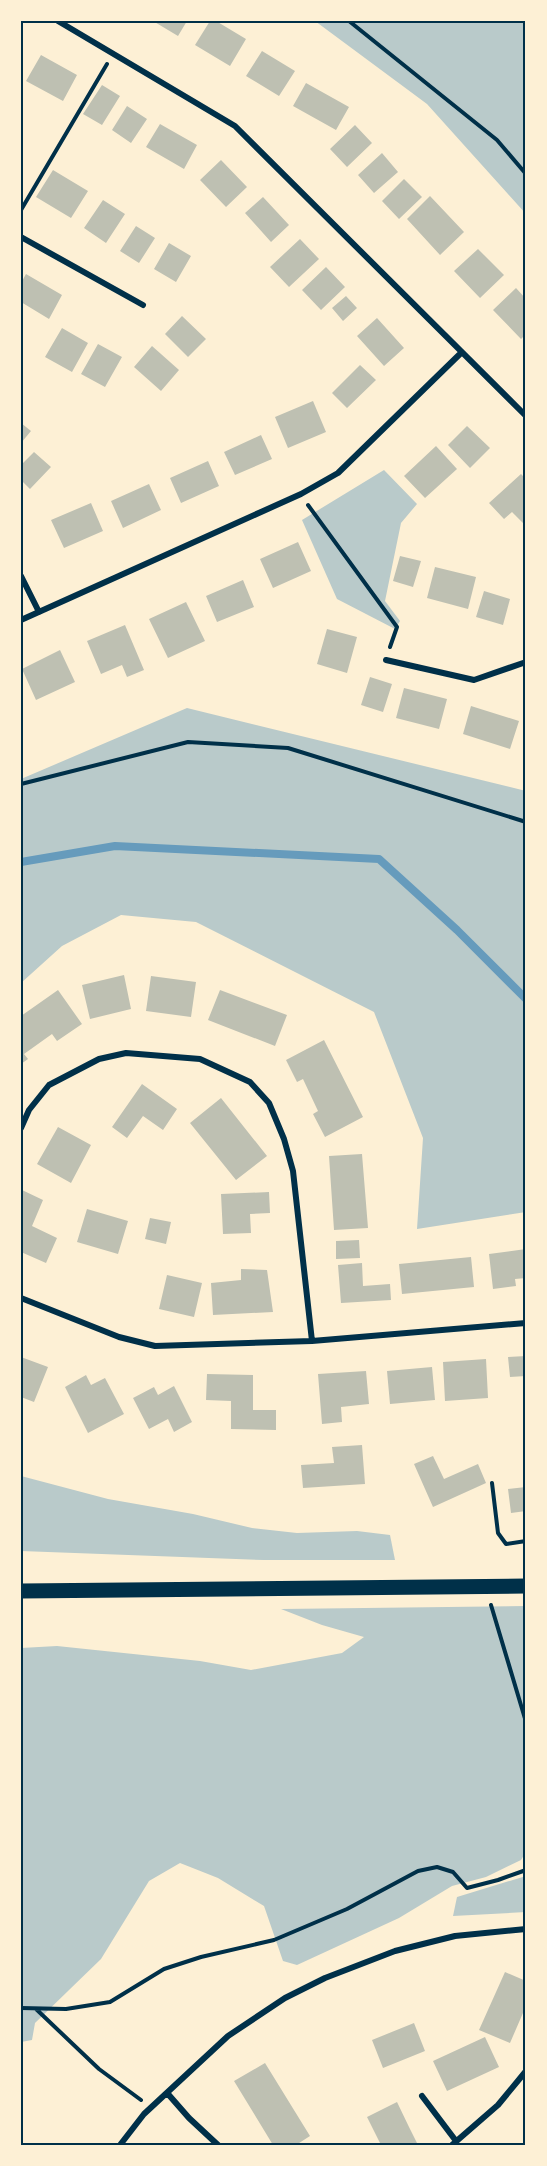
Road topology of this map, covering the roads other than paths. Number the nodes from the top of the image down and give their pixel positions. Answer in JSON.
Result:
{"nodes":[{"id":1,"x":58,"y":21,"type":"edge"},
{"id":2,"x":21,"y":237,"type":"edge"},
{"id":3,"x":143,"y":305,"type":"dead end"},
{"id":4,"x":462,"y":352,"type":"junction"},
{"id":5,"x":526,"y":416,"type":"edge"},
{"id":6,"x":21,"y":576,"type":"edge"},
{"id":7,"x":39,"y":612,"type":"junction"},
{"id":8,"x":21,"y":620,"type":"edge"},
{"id":9,"x":386,"y":660,"type":"road end"},
{"id":10,"x":526,"y":662,"type":"edge"},
{"id":11,"x":21,"y":1128,"type":"edge"},
{"id":12,"x":21,"y":1298,"type":"edge"},
{"id":13,"x":526,"y":1323,"type":"edge"},
{"id":14,"x":312,"y":1341,"type":"junction"},
{"id":15,"x":526,"y":1586,"type":"edge"},
{"id":16,"x":21,"y":1591,"type":"edge"},
{"id":17,"x":526,"y":1929,"type":"edge"},
{"id":18,"x":526,"y":2071,"type":"edge"},
{"id":19,"x":168,"y":2094,"type":"junction"},
{"id":20,"x":422,"y":2096,"type":"dead end"},
{"id":21,"x":454,"y":2143,"type":"edge"},
{"id":22,"x":120,"y":2145,"type":"edge"},
{"id":23,"x":218,"y":2145,"type":"edge"}],
"edges":[{"from":1,"to":4,"type":"street"},
{"from":2,"to":3,"type":"street"},
{"from":4,"to":5,"type":"street"},
{"from":4,"to":7,"type":"street"},
{"from":6,"to":7,"type":"street"},
{"from":7,"to":8,"type":"street"},
{"from":9,"to":10,"type":"street"},
{"from":11,"to":14,"type":"street"},
{"from":12,"to":14,"type":"street"},
{"from":13,"to":14,"type":"street"},
{"from":15,"to":16,"type":"main road"},
{"from":17,"to":19,"type":"street"},
{"from":18,"to":21,"type":"street"},
{"from":19,"to":22,"type":"street"},
{"from":19,"to":23,"type":"street"},
{"from":20,"to":21,"type":"street"}]}
